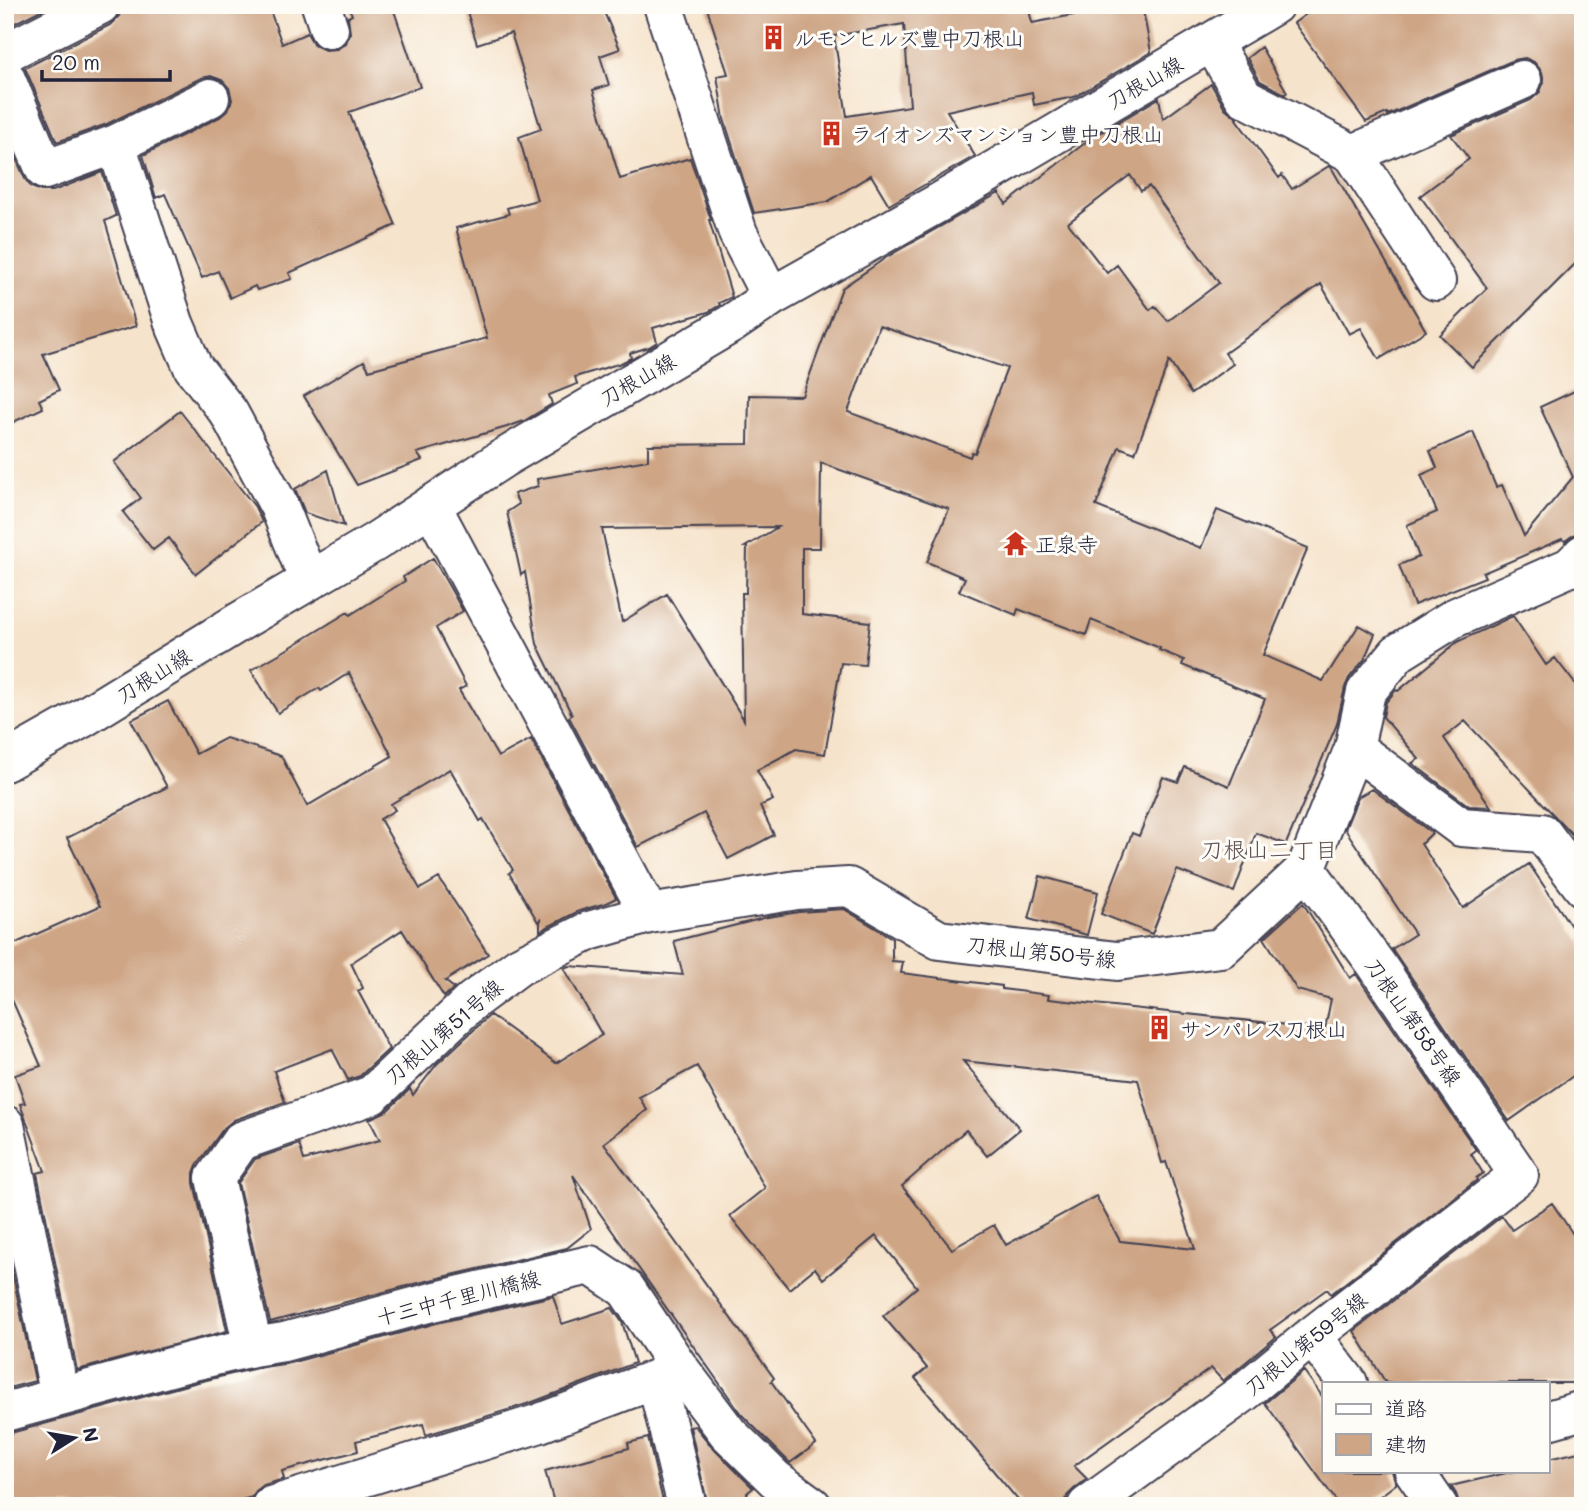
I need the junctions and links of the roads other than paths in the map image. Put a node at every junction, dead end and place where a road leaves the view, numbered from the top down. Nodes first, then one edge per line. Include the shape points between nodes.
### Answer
1 (100, 5) edge
2 (663, 5) edge
3 (1267, 7) edge
4 (1212, 42) junction
5 (5, 53) edge
6 (5, 77) edge
7 (1522, 80) dead end
8 (211, 98) dead end
9 (117, 144) junction
10 (1353, 154) junction
11 (1436, 281) dead end
12 (771, 297) junction
13 (431, 505) junction
14 (1583, 554) edge
15 (309, 581) junction
16 (1354, 748) junction
17 (5, 762) edge
18 (1306, 869) junction
19 (1583, 887) edge
20 (649, 914) junction
21 (5, 1125) edge
22 (1519, 1175) joint
23 (1312, 1336) junction
24 (253, 1347) junction
25 (668, 1373) junction
26 (1347, 1382) edge
27 (60, 1397) junction
28 (1583, 1409) edge
29 (5, 1412) edge
30 (1550, 1419) edge
31 (1415, 1472) edge
32 (271, 1506) edge
33 (687, 1506) edge
34 (812, 1506) edge
35 (1087, 1506) edge
36 (1438, 1506) edge

1 - 5 street
2 - 12 street via 738,233
3 - 4 street, 刀根山線
4 - 10 street via 1244,97
4 - 12 street, 刀根山線
6 - 9 street via 45,170
7 - 10 street
8 - 9 street
9 - 15 street via 188,356 229,413 279,506
10 - 11 street
12 - 13 street, 刀根山線
13 - 15 street, 刀根山線
13 - 20 street
14 - 16 street, 刀根山第50号線 via 1570,568 1454,618 1398,653 1366,692
15 - 17 street, 刀根山線
16 - 18 street, 刀根山第50号線
16 - 19 street via 1461,827 1542,833
18 - 20 street, 刀根山第50号線 via 1221,948 1117,961 939,940 849,887 797,890
18 - 22 street, 刀根山第58号線
20 - 24 street, 刀根山第51号線 via 589,931 519,966 472,1001 372,1095 241,1142 215,1178
21 - 27 street
22 - 23 street, 刀根山第59号線
23 - 26 street
23 - 35 street, 刀根山第59号線 via 1243,1393
24 - 25 street, 十三中千里川橋線 via 590,1265 626,1289
24 - 27 street, 十三中千里川橋線
25 - 32 street via 537,1424
25 - 33 street
25 - 34 street, 十三中千里川橋線 via 775,1479
27 - 29 street, 十三中千里川橋線
28 - 30 street
31 - 36 street

